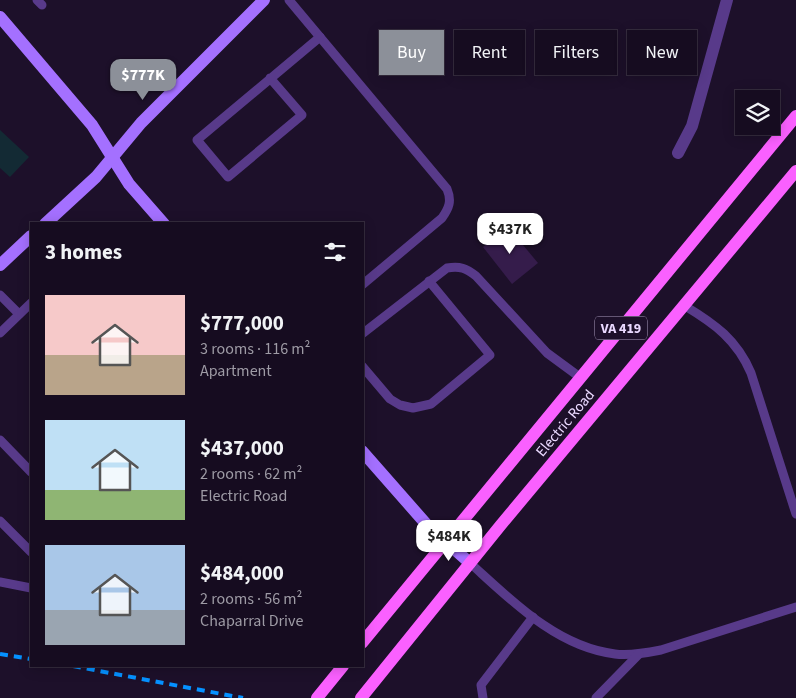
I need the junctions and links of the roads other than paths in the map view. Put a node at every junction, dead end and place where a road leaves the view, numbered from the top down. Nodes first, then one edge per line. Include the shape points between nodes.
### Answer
1 (264, 0) edge
2 (289, 0) edge
3 (727, 0) edge
4 (0, 18) edge
5 (320, 37) junction
6 (270, 78) junction
7 (796, 116) edge
8 (678, 153) dead end
9 (112, 157) junction
10 (796, 171) edge
11 (47, 222) edge
12 (162, 222) edge
13 (30, 237) edge
14 (0, 265) edge
15 (429, 282) junction
16 (364, 283) edge
17 (0, 295) edge
18 (30, 304) edge
19 (685, 306) junction
20 (19, 314) junction
21 (364, 332) edge
22 (0, 333) edge
23 (364, 368) edge
24 (581, 378) junction
25 (0, 440) edge
26 (364, 453) edge
27 (30, 471) edge
28 (796, 514) edge
29 (0, 521) edge
30 (446, 541) junction
31 (30, 551) edge
32 (470, 564) junction
33 (0, 582) edge
34 (30, 588) edge
35 (796, 608) edge
36 (534, 618) junction
37 (364, 641) edge
38 (639, 654) junction
39 (342, 667) edge
40 (317, 698) edge
41 (361, 698) edge
42 (483, 698) edge
43 (596, 698) edge

1 - 9 street via 141,123
2 - 5 lane
3 - 8 street via 692,126
4 - 9 street via 92,125
5 - 6 lane
5 - 16 lane via 447,189 451,199 442,218
6 - 6 lane via 197,140 228,177 302,115
7 - 24 main road, Electric Road / VA 419
9 - 11 street via 96,177
9 - 12 street via 129,184
10 - 19 main road, Electric Road / VA 419
13 - 14 street
15 - 21 lane
15 - 23 lane via 490,355 432,404 413,408 390,399
15 - 24 lane via 447,268 458,266 468,269 547,353
17 - 20 lane
18 - 20 lane
19 - 28 lane via 726,335 745,359
19 - 32 main road, Electric Road / VA 419
20 - 22 lane
24 - 30 main road, Electric Road / VA 419
25 - 27 lane
26 - 30 street
29 - 31 lane
30 - 32 street
30 - 37 main road, Electric Road / VA 419
32 - 36 lane
32 - 41 main road, Electric Road / VA 419
33 - 34 lane
35 - 38 lane
36 - 38 lane via 569,641 590,649
36 - 42 lane via 481,685
38 - 43 lane
39 - 40 main road

